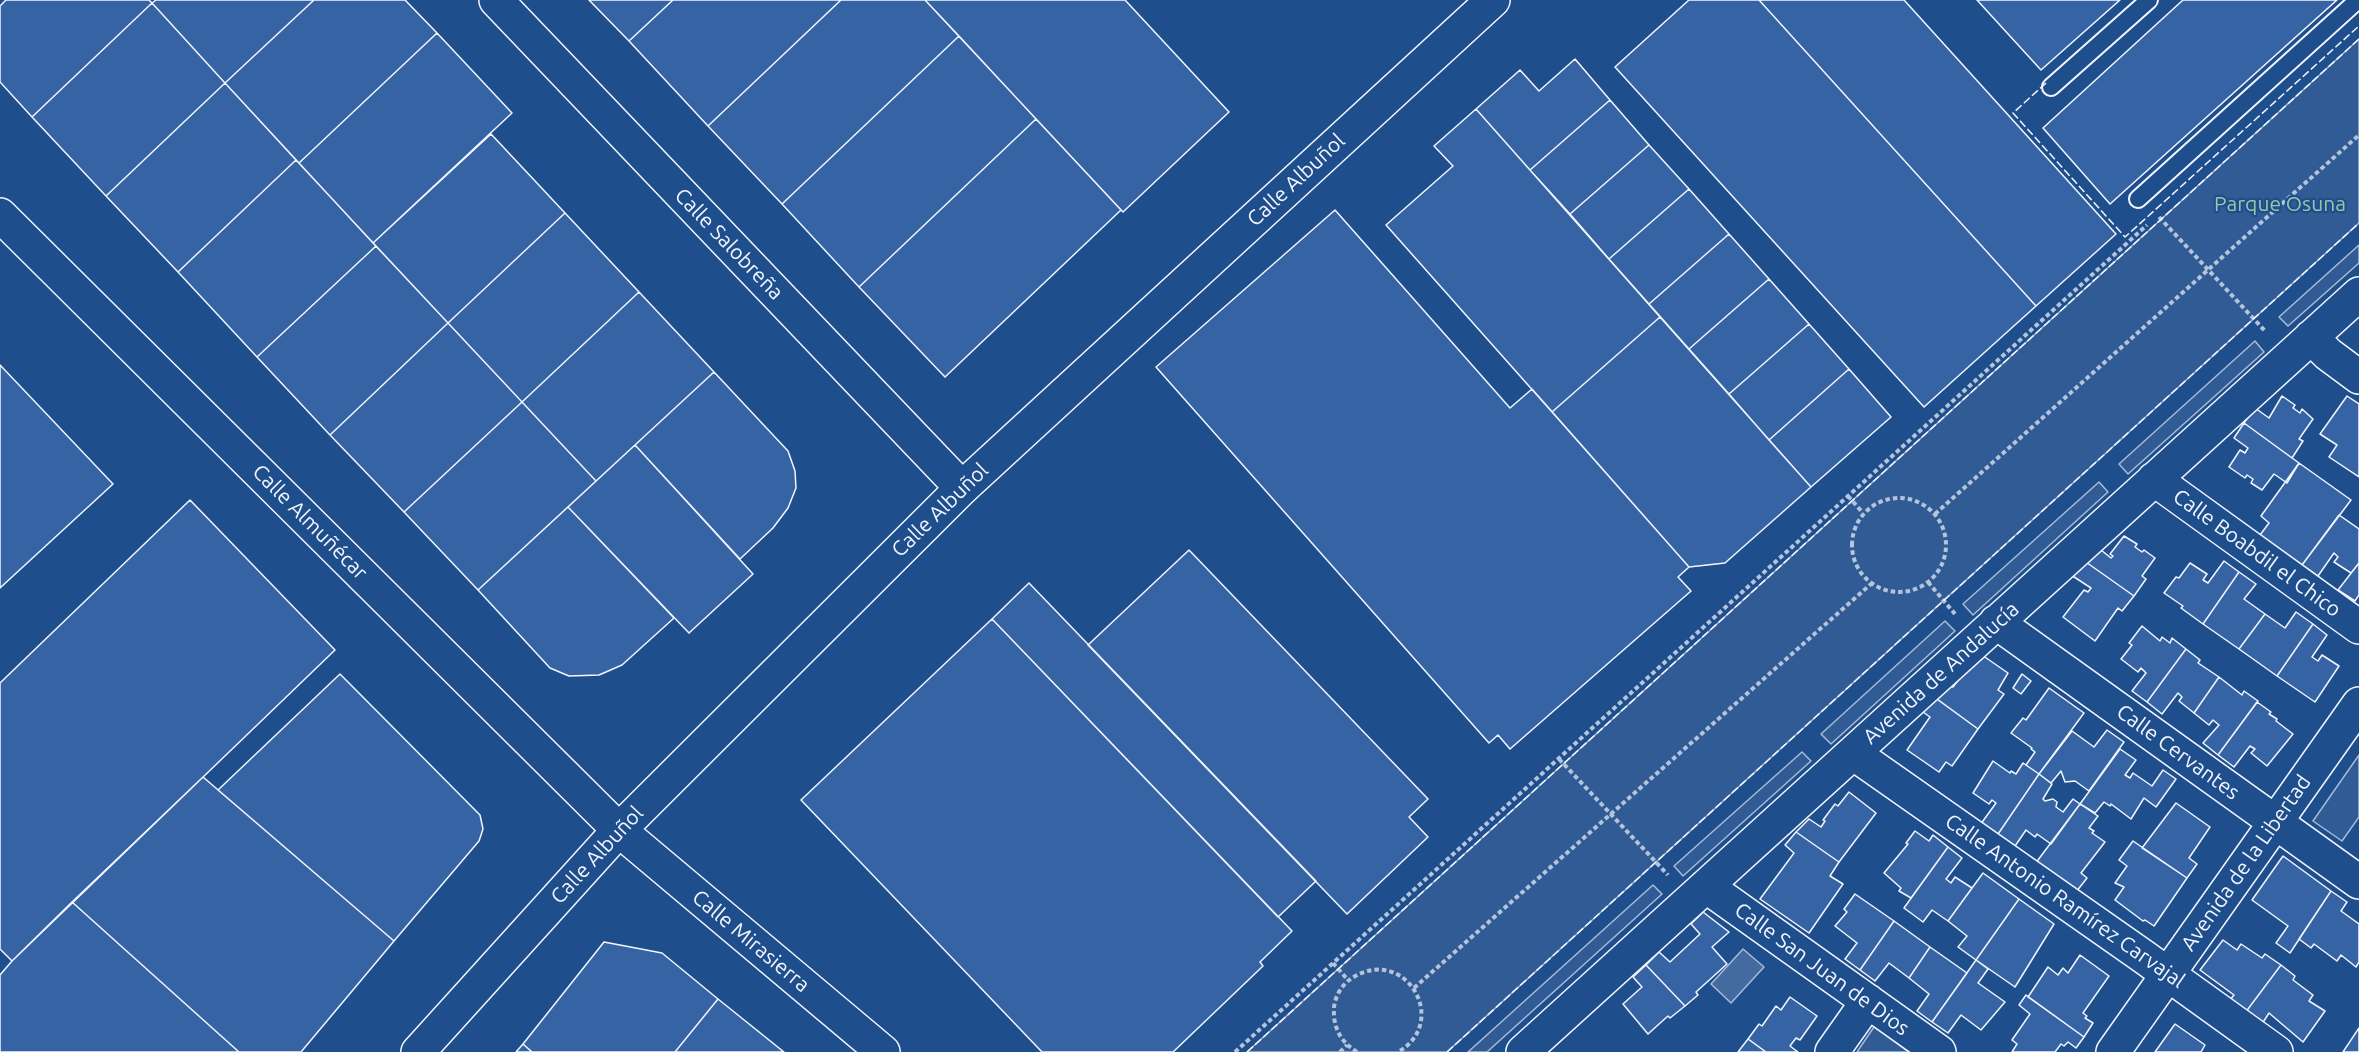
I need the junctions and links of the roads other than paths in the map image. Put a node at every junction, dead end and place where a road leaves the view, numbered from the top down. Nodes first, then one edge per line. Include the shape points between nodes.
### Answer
1 (496, 0) edge
2 (1493, 0) edge
3 (2149, 0) edge
4 (2358, 0) edge
5 (2051, 87) dead end
6 (2138, 199) dead end
7 (0, 215) edge
8 (2359, 294) edge
9 (2299, 347) junction
10 (2359, 377) edge
11 (2154, 479) junction
12 (962, 488) junction
13 (2359, 627) edge
14 (1987, 631) junction
15 (2359, 704) edge
16 (1852, 753) junction
17 (2275, 823) junction
18 (619, 830) junction
19 (2359, 882) edge
20 (1698, 893) junction
21 (2168, 974) junction
22 (1868, 1001) junction
23 (418, 1052) edge
24 (883, 1052) edge
25 (1523, 1052) edge
26 (1832, 1052) edge
27 (1939, 1052) edge
28 (2112, 1052) edge
29 (2276, 1052) edge

1 - 12 street, Calle Salobreña
2 - 12 street, Calle Albuñol
3 - 5 lane
4 - 6 lane
7 - 18 street, Calle Almuñécar
8 - 9 street, Avenida de Andalucía
9 - 10 street via 2328,354
9 - 11 street, Avenida de Andalucía
11 - 13 street, Calle Boabdil el Chico
11 - 14 street, Avenida de Andalucía
12 - 18 street, Calle Albuñol
14 - 16 street, Avenida de Andalucía
14 - 17 street, Calle Cervantes
15 - 17 street, Avenida de la Libertad
16 - 20 street, Avenida de Andalucía
16 - 21 street, Calle Antonio Ramírez Carvajal
17 - 19 street, Calle Cervantes
17 - 21 street, Avenida de la Libertad
18 - 23 street, Calle Albuñol
18 - 24 street, Calle Mirasierra
20 - 22 street, Calle San Juan de Dios
20 - 25 street, Avenida de Andalucía
21 - 28 street, Avenida de la Libertad
21 - 29 street, Calle Antonio Ramírez Carvajal
22 - 26 street
22 - 27 street, Calle San Juan de Dios

